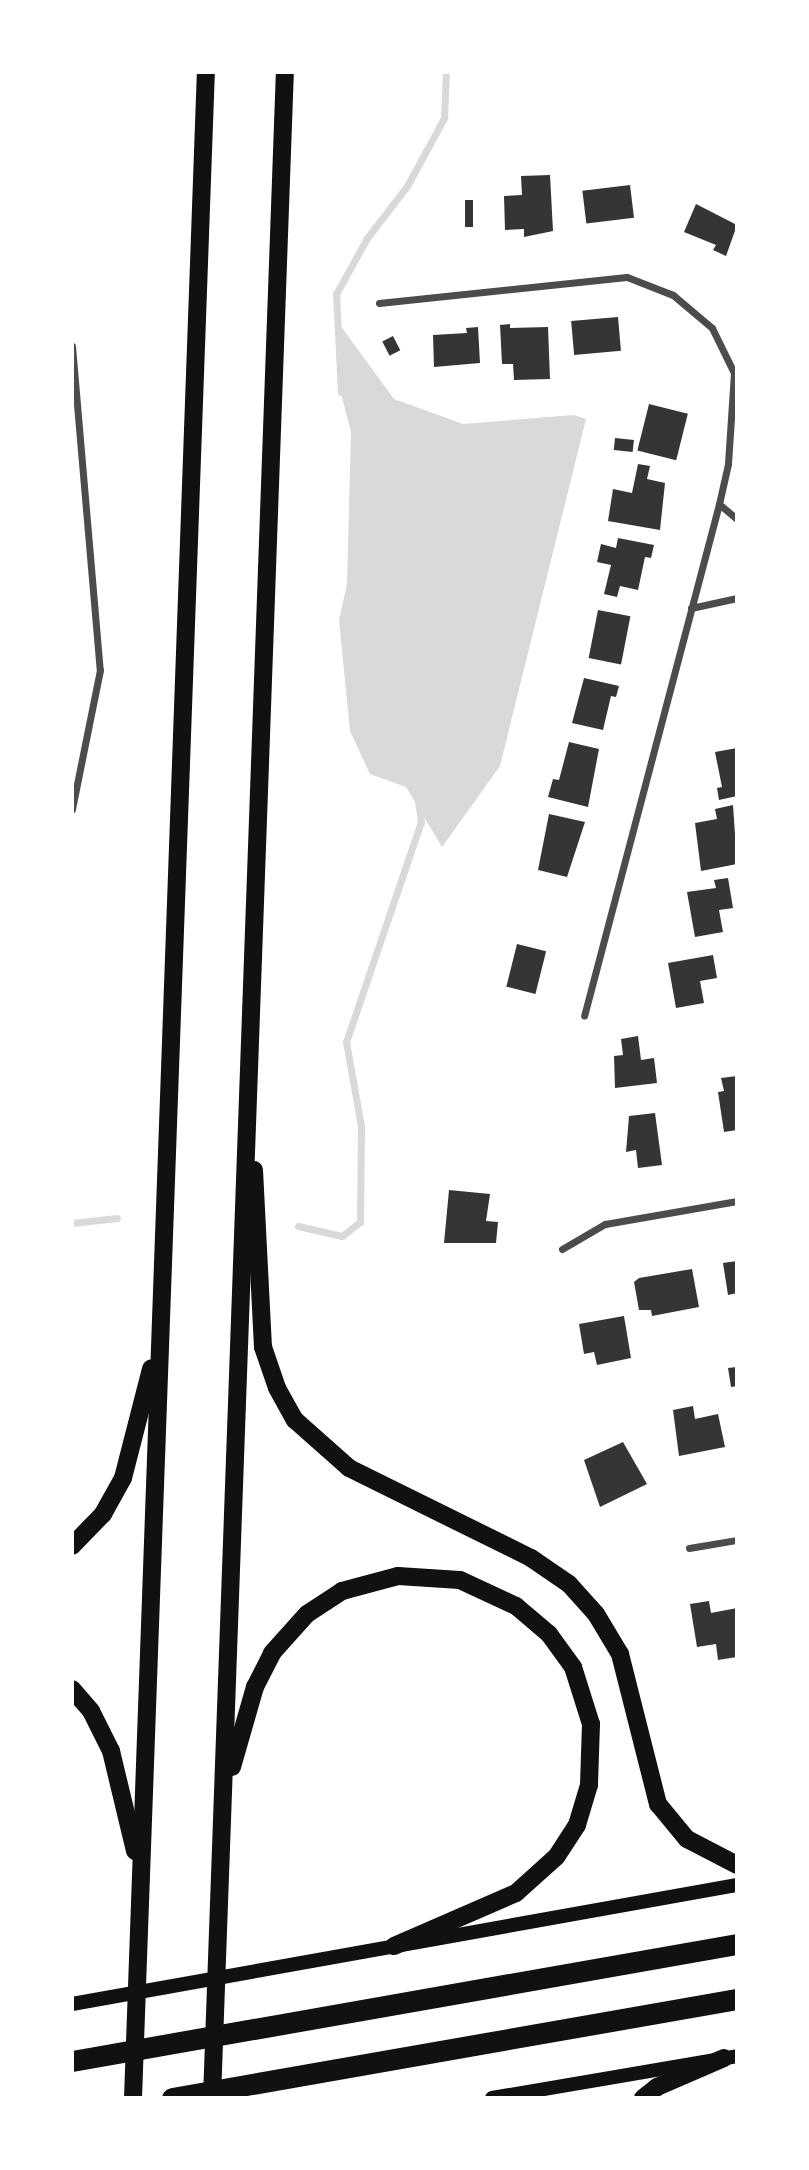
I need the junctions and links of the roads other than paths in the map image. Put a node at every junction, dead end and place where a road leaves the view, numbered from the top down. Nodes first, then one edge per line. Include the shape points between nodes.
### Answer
1 (206, 72) edge
2 (285, 72) edge
3 (379, 303) dead end
4 (72, 346) edge
5 (719, 505) junction
6 (737, 519) edge
7 (737, 598) edge
8 (691, 608) junction
9 (72, 809) edge
10 (583, 1016) dead end
11 (247, 1100) junction
12 (737, 1201) edge
13 (562, 1249) dead end
14 (160, 1332) junction
15 (737, 1540) edge
16 (72, 1546) edge
17 (689, 1548) dead end
18 (72, 1689) edge
19 (224, 1794) junction
20 (737, 1866) edge
21 (141, 1879) junction
22 (737, 1885) edge
23 (737, 1944) edge
24 (394, 1946) junction
25 (737, 1999) edge
26 (72, 2004) edge
27 (731, 2057) edge
28 (72, 2061) edge
29 (133, 2098) edge
30 (172, 2098) edge
31 (212, 2098) edge
32 (492, 2098) edge
33 (643, 2098) edge

1 - 14 main road
2 - 11 main road
3 - 5 street via 627,277 673,295 712,328 734,373 728,464
4 - 9 street via 100,670
5 - 6 street
5 - 8 street
7 - 8 street
8 - 10 street
11 - 19 main road
11 - 20 main road via 261,1243 263,1347 284,1403 306,1433 340,1462 531,1558 569,1584 596,1614 620,1654 659,1804 687,1839
12 - 13 street via 605,1224
14 - 16 main road via 122,1478 103,1514
14 - 21 main road
15 - 17 street
18 - 21 main road via 91,1711 111,1751
19 - 24 main road via 255,1687 272,1653 307,1614 341,1591 379,1579 438,1576 479,1586 533,1618 573,1667 591,1724 589,1785 577,1825 556,1857 516,1893
19 - 31 main road
21 - 29 main road
22 - 24 main road
23 - 28 highway
24 - 26 main road
25 - 30 highway
27 - 32 main road
27 - 33 main road via 657,2087

